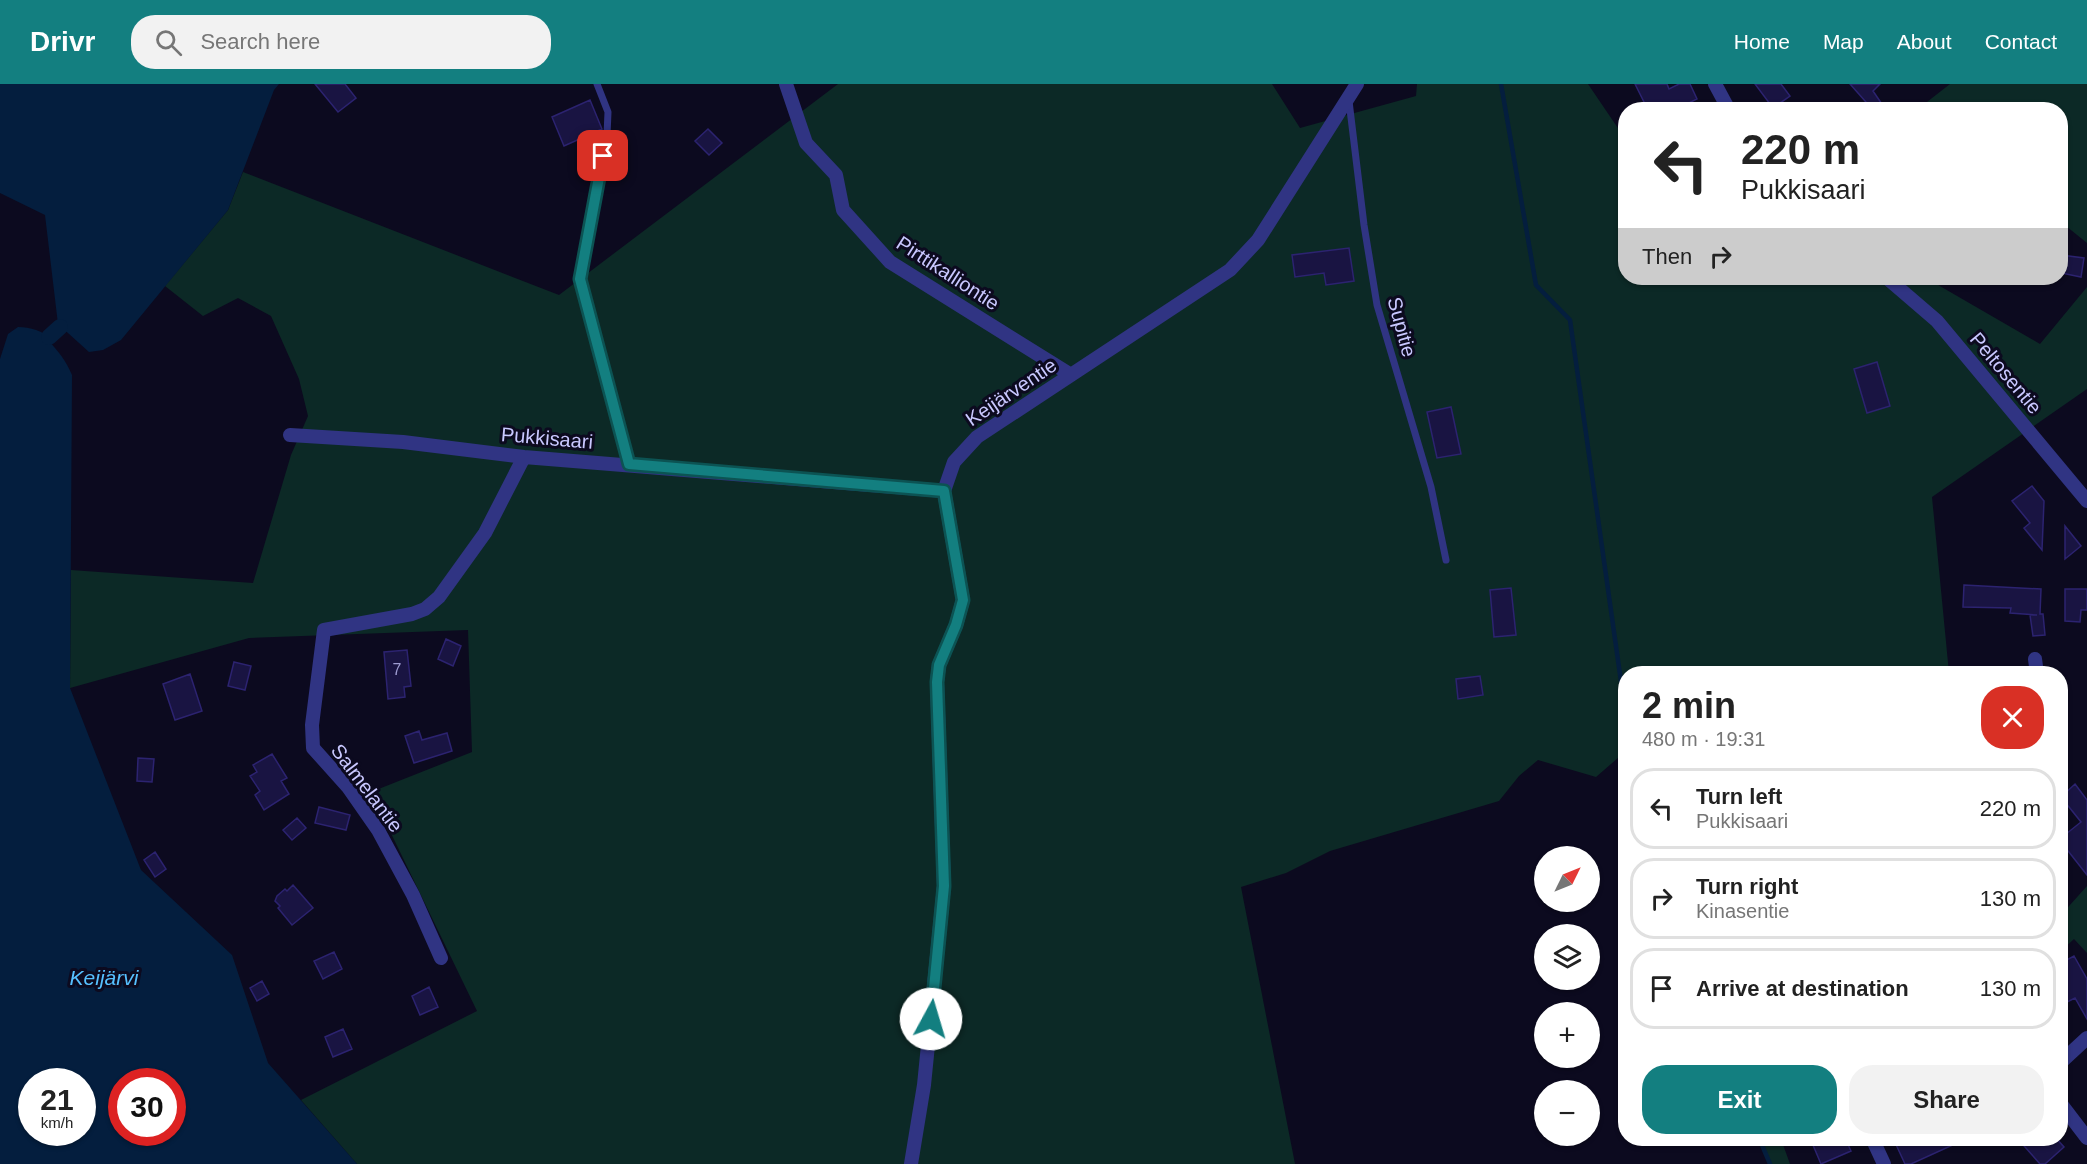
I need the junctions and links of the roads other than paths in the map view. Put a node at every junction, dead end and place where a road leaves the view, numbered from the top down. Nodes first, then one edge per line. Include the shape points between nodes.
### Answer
1 (597, 84) edge
2 (786, 84) edge
3 (1357, 84) edge
4 (1714, 84) edge
5 (1348, 98) junction
6 (1724, 102) edge
7 (1895, 285) edge
8 (1071, 375) junction
9 (290, 435) dead end
10 (524, 457) junction
11 (629, 464) junction
12 (944, 491) junction
13 (2087, 501) edge
14 (1446, 560) dead end
15 (2035, 659) dead end
16 (2036, 666) edge
17 (441, 958) dead end
18 (2087, 1038) edge
19 (2068, 1056) edge
20 (2068, 1113) edge
21 (2087, 1138) edge
22 (1876, 1146) edge
23 (911, 1164) edge
24 (1884, 1164) edge

1 - 11 lane via 608,112 607,135 580,279
2 - 8 street, Pirttikalliontie via 806,143 836,175 843,210 890,262
3 - 5 street, Keijärventie
4 - 6 street
5 - 8 street, Keijärventie via 1258,240 1230,270
5 - 14 lane, Supitie via 1377,305 1431,487
7 - 13 street, Peltosentie via 1937,321
8 - 12 street, Keijärventie via 977,436 954,462
9 - 10 street, Pukkisaari via 403,442
10 - 11 street, Pukkisaari
10 - 17 street, Salmelantie via 484,533 439,597 412,614 324,630 312,748 348,787 378,830
11 - 12 street, Pukkisaari
12 - 23 street, Keijärventie via 963,600 939,665 937,682 944,886 924,1085
15 - 16 street
18 - 19 street
20 - 21 street
22 - 24 street

